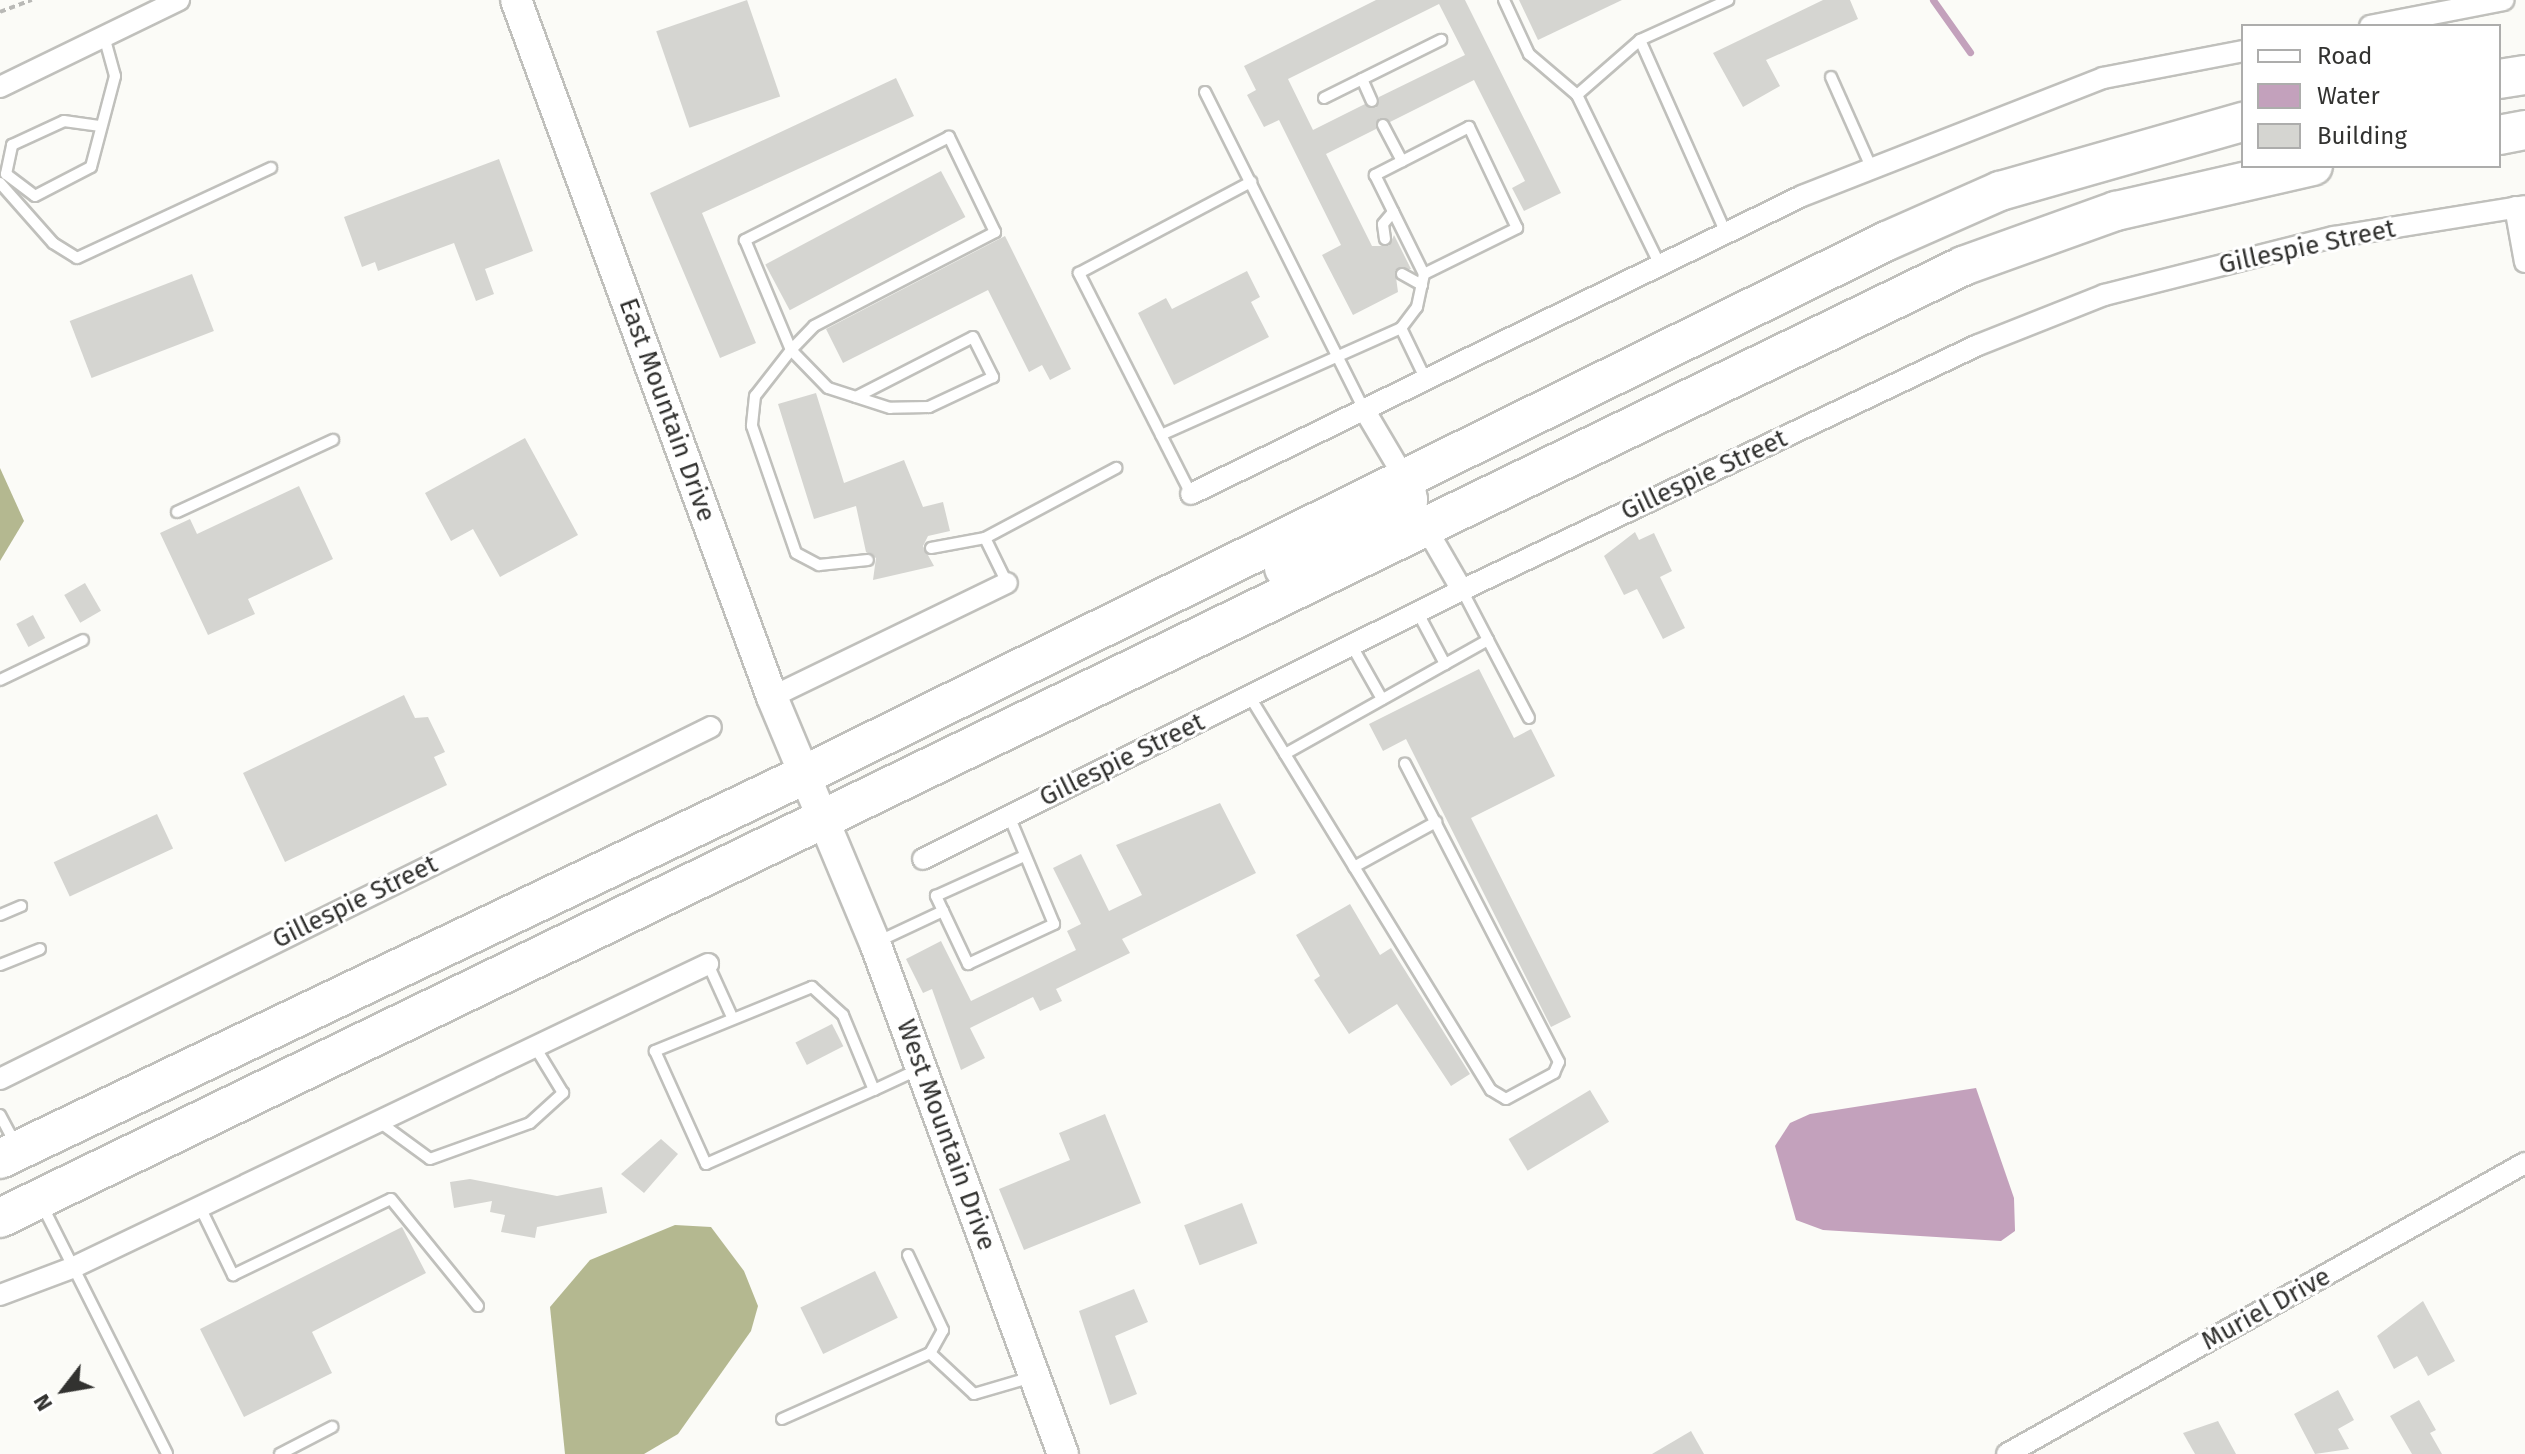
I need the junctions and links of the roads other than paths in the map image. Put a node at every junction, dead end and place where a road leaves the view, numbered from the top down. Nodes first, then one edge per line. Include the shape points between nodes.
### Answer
1 (179, 0) edge
2 (516, 0) edge
3 (1504, 0) edge
4 (1728, 0) edge
5 (2504, 0) edge
6 (2380, 24) edge
7 (104, 36) junction
8 (1441, 40) dead end
9 (1640, 40) junction
10 (2241, 51) edge
11 (2525, 75) edge
12 (1831, 77) dead end
13 (1362, 79) junction
14 (2501, 79) edge
15 (0, 87) edge
16 (1205, 92) dead end
17 (1577, 95) junction
18 (1324, 98) dead end
19 (1372, 101) dead end
20 (2241, 123) edge
21 (1383, 125) dead end
22 (101, 126) junction
23 (2525, 130) edge
24 (2501, 135) edge
25 (1402, 161) junction
26 (1871, 167) junction
27 (271, 168) dead end
28 (2304, 168) edge
29 (2, 178) edge
30 (1251, 182) junction
31 (2520, 207) edge
32 (1393, 212) junction
33 (1726, 233) junction
34 (1385, 239) dead end
35 (2525, 262) edge
36 (1660, 265) junction
37 (1402, 274) dead end
38 (1423, 279) junction
39 (1401, 328) junction
40 (791, 350) junction
41 (1336, 353) junction
42 (1426, 381) junction
43 (856, 397) junction
44 (1365, 411) junction
45 (1161, 435) junction
46 (333, 440) dead end
47 (1116, 468) dead end
48 (1404, 477) junction
49 (1191, 494) joint
50 (177, 512) dead end
51 (1426, 528) junction
52 (985, 538) junction
53 (931, 548) dead end
54 (868, 560) dead end
55 (1007, 583) joint
56 (1462, 590) junction
57 (1418, 613) junction
58 (83, 640) dead end
59 (1488, 640) junction
60 (1352, 646) junction
61 (1445, 664) junction
62 (0, 680) edge
63 (772, 697) junction
64 (1250, 697) junction
65 (1382, 699) junction
66 (1057, 704) junction
67 (1529, 718) dead end
68 (711, 727) dead end
69 (1285, 754) junction
70 (1405, 763) dead end
71 (806, 774) junction
72 (1009, 816) junction
73 (825, 817) junction
74 (1436, 822) junction
75 (1024, 856) junction
76 (923, 859) dead end
77 (1354, 867) junction
78 (21, 906) dead end
79 (943, 911) junction
80 (0, 915) edge
81 (875, 943) junction
82 (40, 949) dead end
83 (708, 964) joint
84 (0, 965) edge
85 (732, 1017) junction
86 (535, 1046) junction
87 (220, 1056) junction
88 (921, 1068) junction
89 (0, 1079) edge
90 (874, 1090) junction
91 (0, 1115) edge
92 (378, 1121) junction
93 (9, 1155) edge
94 (2525, 1163) edge
95 (0, 1188) edge
96 (40, 1202) junction
97 (200, 1207) junction
98 (0, 1218) edge
99 (908, 1255) dead end
100 (72, 1268) junction
101 (0, 1295) edge
102 (478, 1306) dead end
103 (930, 1353) junction
104 (1034, 1376) junction
105 (782, 1419) dead end
106 (332, 1427) dead end
107 (167, 1454) edge
108 (280, 1454) edge
109 (1063, 1454) edge
110 (2007, 1454) edge

1 - 7 street
2 - 63 street, East Mountain Drive
3 - 17 lane via 1529,54
4 - 9 lane
5 - 6 street
7 - 15 street
7 - 22 lane via 115,76
8 - 13 lane
9 - 17 lane
9 - 33 lane
10 - 26 street via 2103,78
11 - 14 highway
12 - 26 lane
13 - 18 lane
13 - 19 lane
16 - 30 lane
17 - 36 lane
20 - 48 highway via 2000,191
21 - 25 lane
22 - 29 lane via 64,121 12,145
22 - 29 lane via 91,167 35,196
23 - 24 highway
25 - 32 lane via 1375,175
25 - 38 lane via 1469,127 1517,228
26 - 33 street
27 - 29 lane via 77,258 53,243
28 - 51 highway via 2116,211 1963,266
30 - 41 lane
30 - 45 lane via 1079,273
31 - 35 street
31 - 56 street, Gillespie Street via 2334,237 2104,295 1978,345
32 - 34 lane via 1383,224
32 - 38 lane
33 - 36 street
36 - 42 street
37 - 38 lane
38 - 39 lane
39 - 41 lane
39 - 42 lane
40 - 40 lane via 745,240 949,137 995,232 814,326
40 - 43 lane via 828,388
40 - 54 lane via 755,396 752,426 796,553 819,565
41 - 44 lane
41 - 45 lane
42 - 44 street
43 - 43 lane via 890,408 929,407 993,377 973,337
44 - 48 street
44 - 49 street
45 - 49 lane
46 - 50 lane
47 - 52 lane
48 - 66 highway via 1408,500 1400,509 1179,625
48 - 71 highway
51 - 56 street
51 - 66 highway
52 - 53 lane
52 - 55 lane
55 - 63 street
56 - 57 street, Gillespie Street
56 - 59 lane
57 - 60 street, Gillespie Street
57 - 61 lane
58 - 62 lane
59 - 61 lane
59 - 67 lane
60 - 64 street, Gillespie Street
60 - 65 lane
61 - 65 lane
63 - 71 street, East Mountain Drive
64 - 69 lane
64 - 72 street, Gillespie Street
65 - 69 lane
66 - 73 highway
68 - 89 street, Gillespie Street
69 - 77 lane
70 - 74 lane
71 - 73 street, East Mountain Drive
71 - 87 highway
72 - 75 lane
72 - 76 street, Gillespie Street
73 - 81 street, West Mountain Drive
73 - 96 highway
74 - 77 lane
74 - 77 lane via 1559,1062 1554,1073 1506,1099 1491,1090
75 - 79 lane via 936,896
75 - 79 lane via 1054,924 968,964
78 - 80 lane
79 - 81 lane
81 - 88 street, West Mountain Drive
82 - 84 lane
83 - 85 lane
83 - 86 street
85 - 90 lane via 812,987 843,1015
85 - 90 lane via 655,1051 706,1164
86 - 92 street
86 - 92 lane via 563,1093 530,1123 430,1159
87 - 93 highway
87 - 96 highway via 186,1101 55,1166 42,1180
88 - 90 lane
88 - 104 street, West Mountain Drive
91 - 93 lane
92 - 97 street
93 - 95 highway via 13,1176
94 - 110 street, Muriel Drive
96 - 98 highway
96 - 100 lane
97 - 100 street
97 - 102 lane via 233,1275 391,1199
99 - 103 lane via 943,1330
100 - 101 street
100 - 107 lane
103 - 104 lane via 974,1394
103 - 105 lane
104 - 109 street, West Mountain Drive
106 - 108 lane

